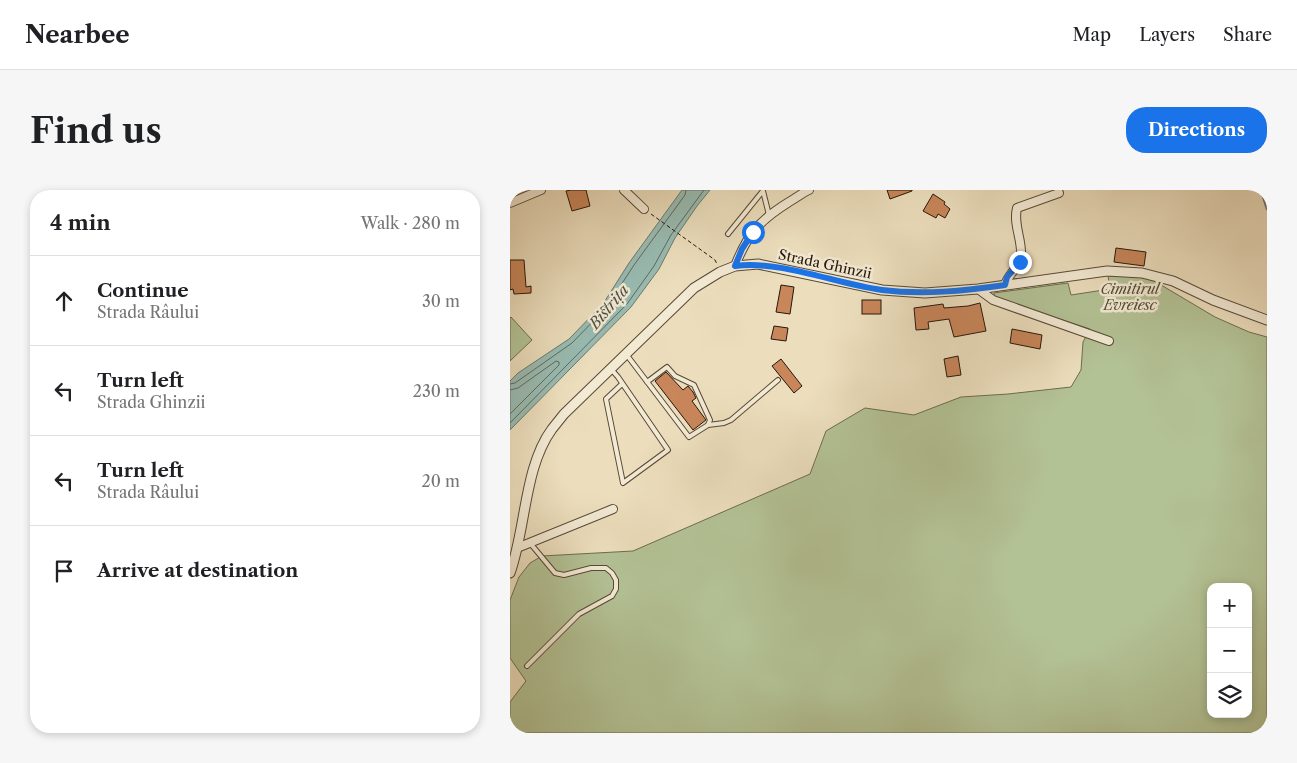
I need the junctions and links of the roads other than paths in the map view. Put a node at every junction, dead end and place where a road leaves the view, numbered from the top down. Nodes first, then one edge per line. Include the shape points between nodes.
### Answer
1 (541, 190) edge
2 (624, 190) edge
3 (809, 190) edge
4 (763, 191) edge
5 (1059, 193) dead end
6 (510, 203) edge
7 (644, 209) road end
8 (769, 215) junction
9 (728, 234) dead end
10 (735, 266) junction
11 (1005, 285) junction
12 (978, 289) junction
13 (1267, 320) edge
14 (1109, 340) dead end
15 (626, 354) junction
16 (611, 369) junction
17 (778, 380) dead end
18 (647, 382) junction
19 (622, 384) junction
20 (708, 426) junction
21 (613, 509) dead end
22 (530, 543) junction
23 (517, 548) junction
24 (510, 573) edge
25 (527, 666) dead end

1 - 6 street
2 - 7 street
3 - 8 street
4 - 8 lane
4 - 9 lane
5 - 11 street via 1017,208 1021,257
8 - 10 street via 753,232
10 - 12 street, Strada Ghinzii via 758,264 882,290 925,293
10 - 15 street, Strada Ghinzii via 694,288
11 - 12 street, Strada Ghinzii
11 - 13 street, Strada Ghinzii via 1107,271 1142,273 1173,281
12 - 14 street via 993,300
15 - 16 street, Strada Ghinzii
15 - 18 lane
16 - 19 lane
16 - 23 street, Strada Ghinzii via 564,414 543,445 533,472
17 - 20 lane via 731,420
18 - 20 lane via 689,437
18 - 20 lane via 667,367 675,376 694,385 710,420
19 - 19 lane via 668,450 623,483 606,399
21 - 22 street
22 - 23 street
22 - 25 lane via 555,573 564,575 606,568 616,580 616,589 612,596 578,614
23 - 24 street, Strada Ghinzii

